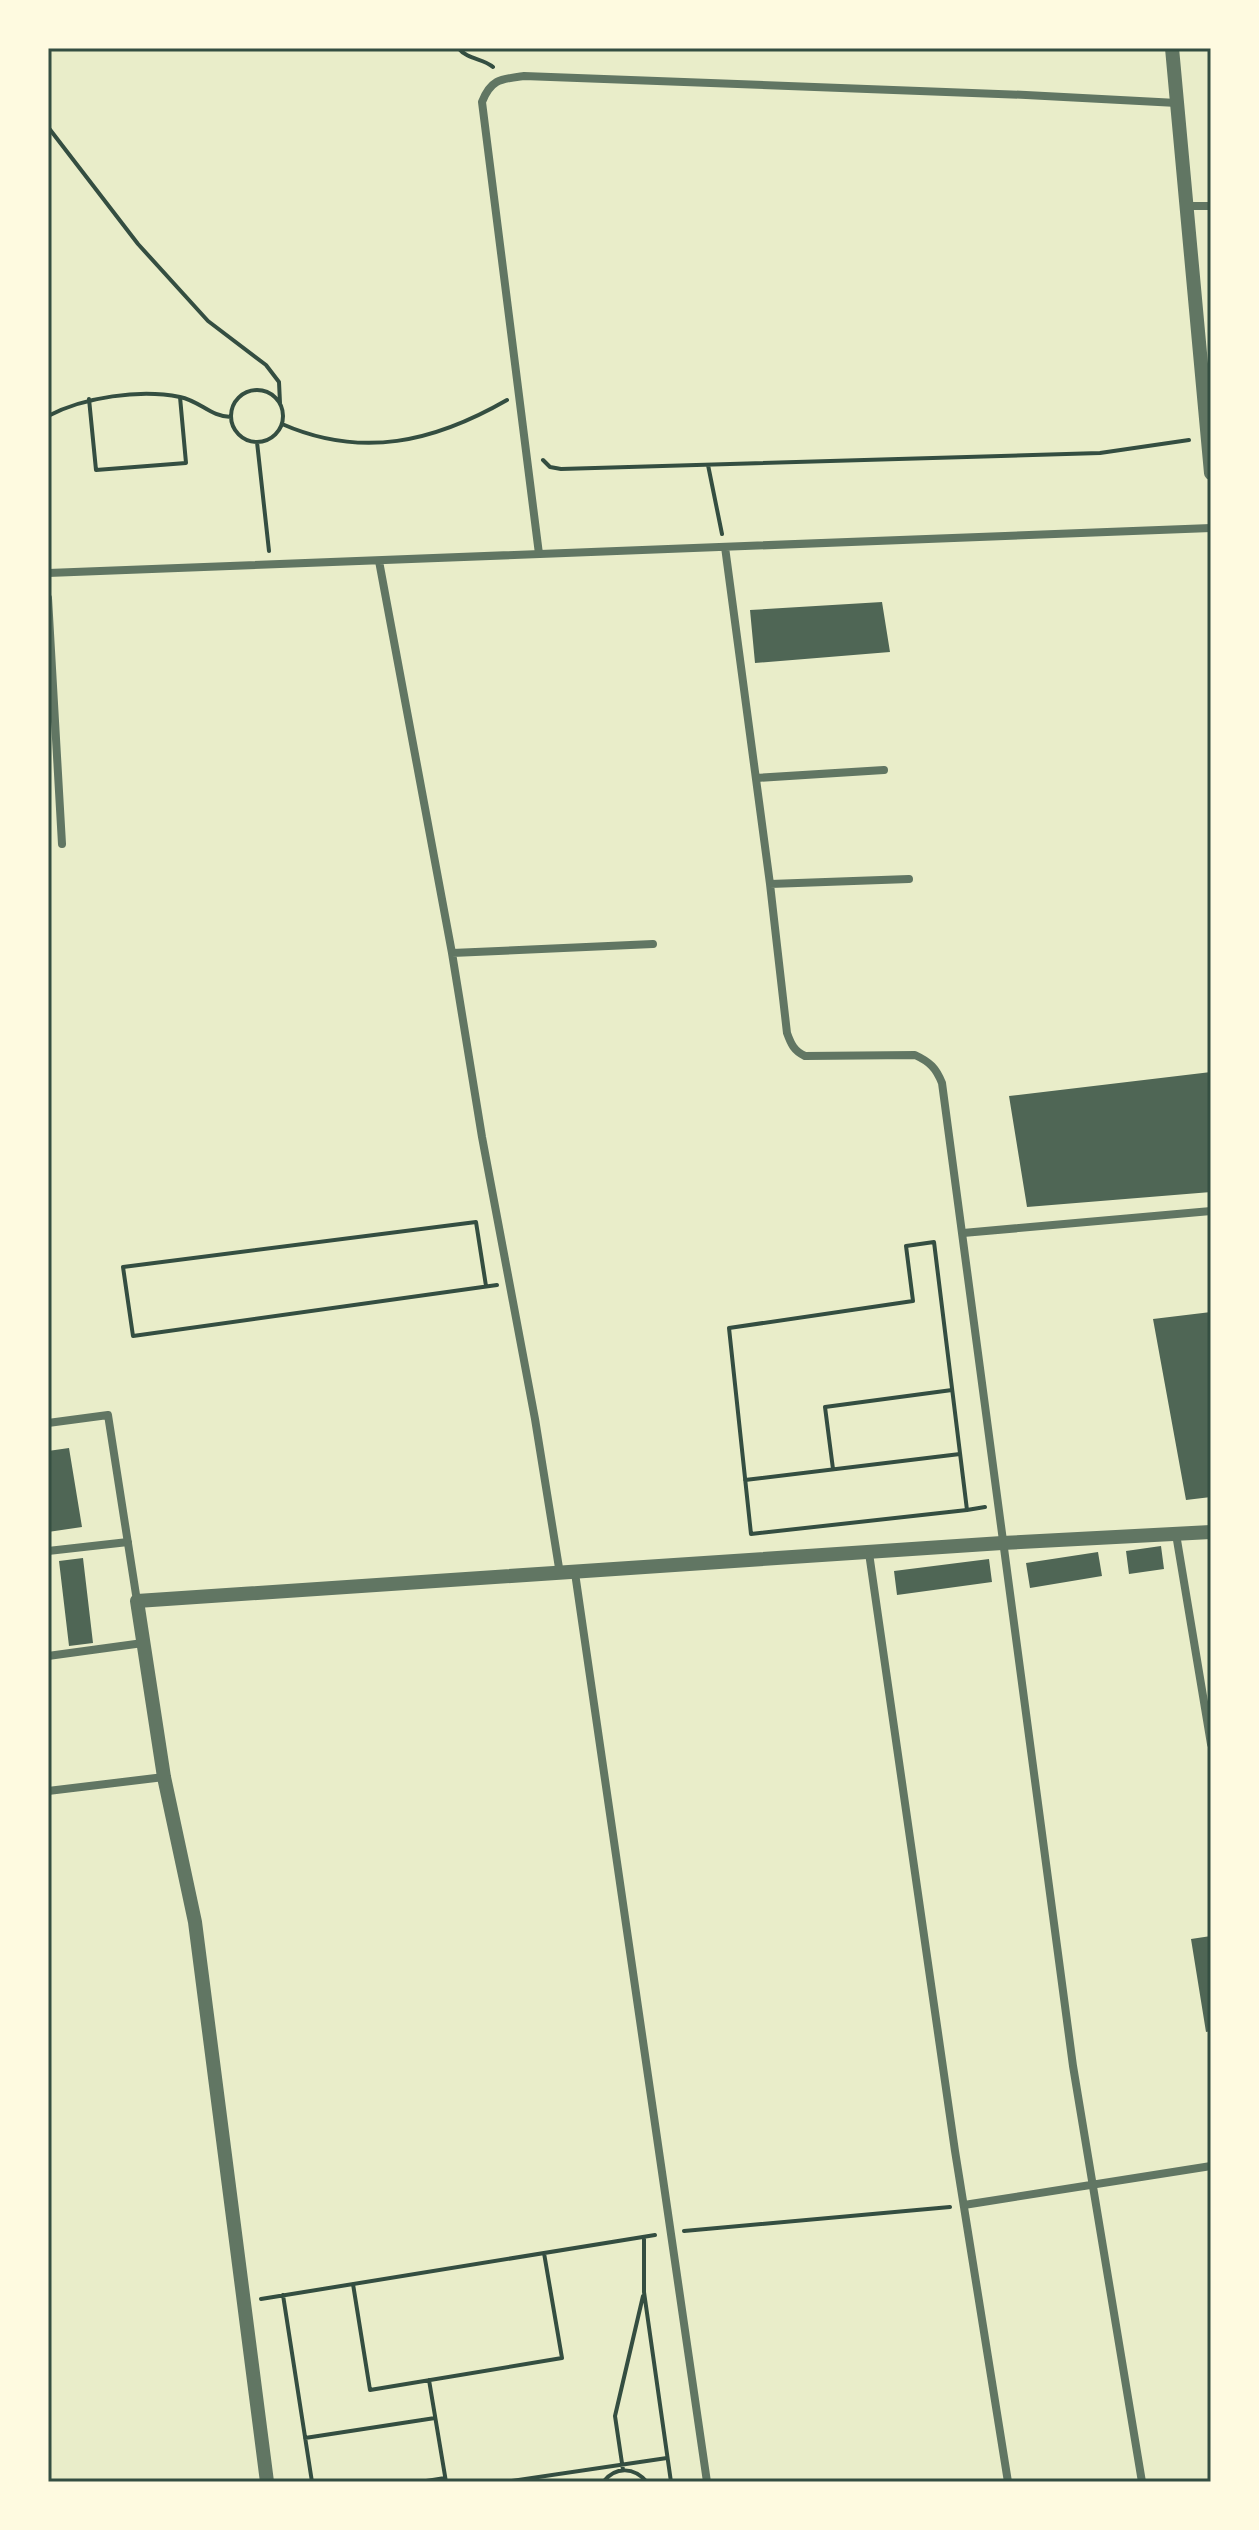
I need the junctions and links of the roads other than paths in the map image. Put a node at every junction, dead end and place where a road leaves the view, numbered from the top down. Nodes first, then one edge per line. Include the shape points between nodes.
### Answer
1 (1172, 48) edge
2 (1177, 103) junction
3 (1186, 206) junction
4 (1211, 206) edge
5 (1211, 473) edge
6 (1211, 528) edge
7 (725, 547) junction
8 (539, 554) junction
9 (379, 561) junction
10 (48, 573) edge
11 (48, 598) edge
12 (52, 721) edge
13 (884, 770) dead end
14 (756, 778) junction
15 (62, 844) dead end
16 (909, 879) dead end
17 (770, 884) junction
18 (653, 944) dead end
19 (452, 953) junction
20 (1211, 1211) edge
21 (963, 1233) junction
22 (48, 1423) edge
23 (1211, 1532) edge
24 (1176, 1534) junction
25 (128, 1542) junction
26 (1002, 1543) junction
27 (48, 1551) edge
28 (869, 1553) junction
29 (567, 1574) junction
30 (137, 1601) junction
31 (143, 1643) junction
32 (48, 1656) edge
33 (1211, 1744) edge
34 (164, 1777) junction
35 (48, 1791) edge
36 (1211, 2166) edge
37 (1092, 2186) junction
38 (964, 2205) junction
39 (267, 2482) edge
40 (707, 2482) edge
41 (1008, 2482) edge
42 (1142, 2482) edge

1 - 2 street
2 - 3 street
2 - 8 street via 524,76 502,79 488,88 482,102
3 - 4 street
3 - 5 street
6 - 7 street
7 - 8 street
7 - 14 street
8 - 9 street
9 - 10 street
9 - 19 street
11 - 12 street
12 - 15 street
13 - 14 street
14 - 17 street
16 - 17 street
17 - 21 street via 792,1045 805,1056 915,1055 937,1069
18 - 19 street
19 - 29 street
20 - 21 street
21 - 26 street
22 - 25 street via 108,1415
23 - 24 street
24 - 26 street
24 - 33 street
25 - 27 street
25 - 30 street
26 - 28 street
26 - 37 street
28 - 29 street
28 - 38 street
29 - 30 street
29 - 40 street
30 - 31 street
31 - 32 street
31 - 34 street
34 - 35 street
34 - 39 street via 195,1922
36 - 37 street
37 - 38 street
37 - 42 street
38 - 41 street

